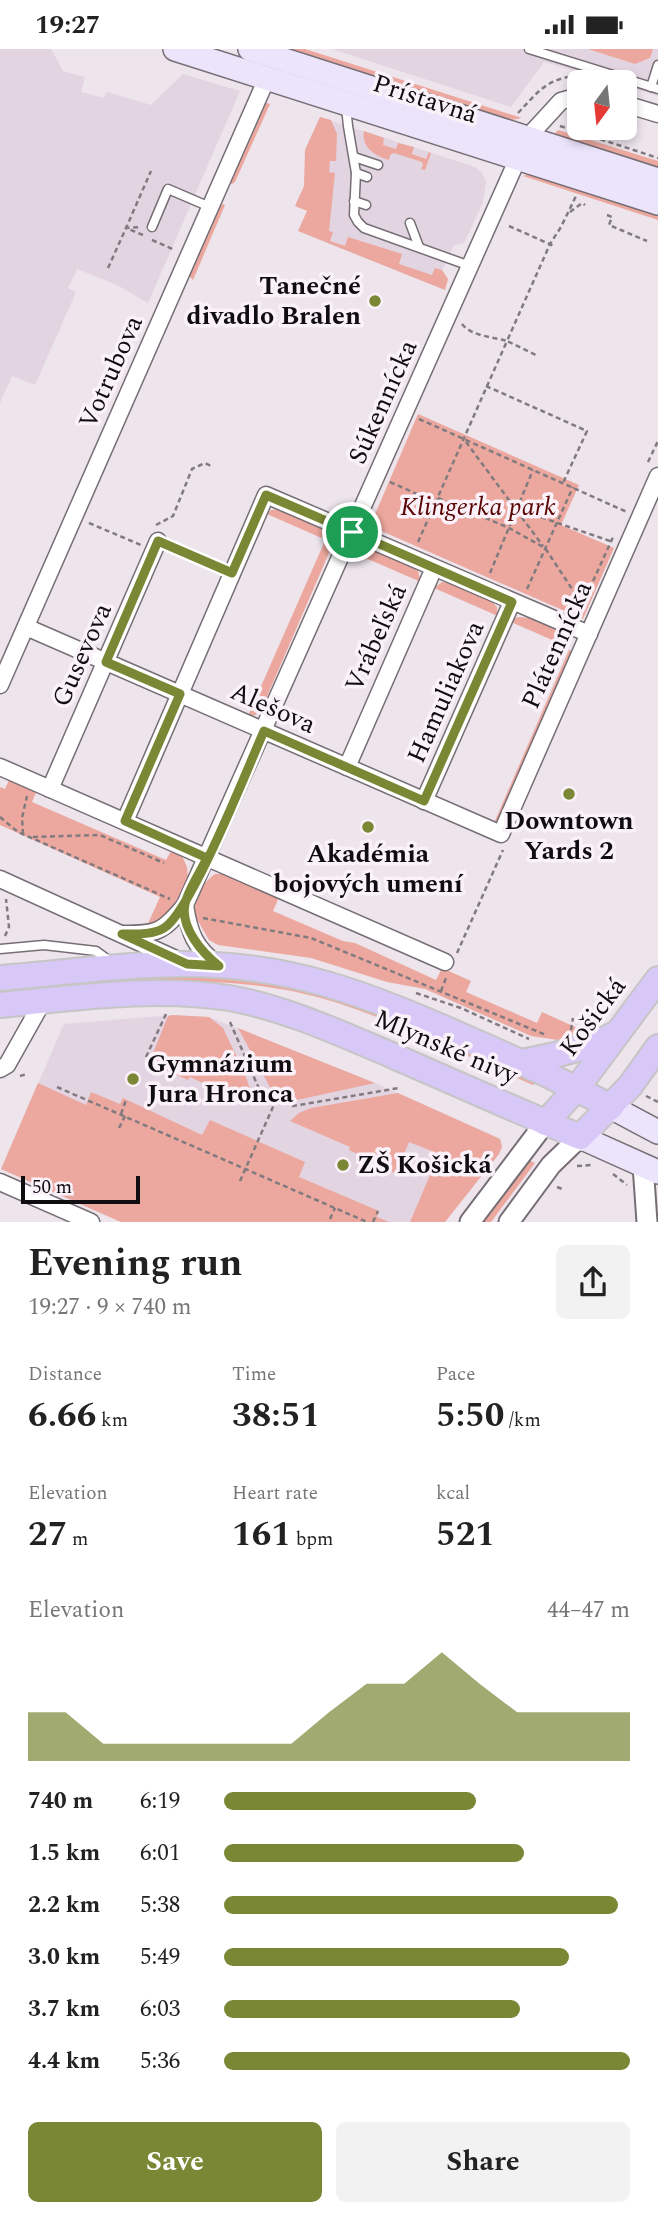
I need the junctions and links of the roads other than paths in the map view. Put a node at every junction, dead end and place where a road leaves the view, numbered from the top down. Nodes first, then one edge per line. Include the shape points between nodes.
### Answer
1 (175, 49) edge
2 (250, 49) edge
3 (529, 49) edge
4 (658, 65) edge
5 (267, 78) junction
6 (655, 88) edge
7 (567, 99) edge
8 (346, 104) junction
9 (637, 108) edge
10 (658, 114) edge
11 (522, 148) junction
12 (354, 157) junction
13 (378, 165) dead end
14 (356, 173) junction
15 (367, 177) dead end
16 (658, 180) edge
17 (355, 201) junction
18 (658, 203) edge
19 (366, 205) dead end
20 (210, 207) junction
21 (410, 223) dead end
22 (152, 227) road end
23 (419, 247) junction
24 (470, 266) junction
25 (658, 476) edge
26 (352, 532) junction
27 (155, 540) joint
28 (434, 568) junction
29 (232, 573) junction
30 (518, 599) junction
31 (26, 627) junction
32 (589, 634) junction
33 (106, 662) junction
34 (0, 685) edge
35 (180, 694) junction
36 (264, 731) junction
37 (0, 767) edge
38 (347, 767) junction
39 (50, 789) junction
40 (424, 801) junction
41 (125, 821) junction
42 (501, 834) joint
43 (207, 858) junction
44 (0, 879) edge
45 (185, 908) junction
46 (122, 934) junction
47 (0, 949) edge
48 (445, 962) dead end
49 (187, 964) junction
50 (219, 966) junction
51 (119, 968) junction
52 (0, 978) edge
53 (658, 979) edge
54 (44, 1001) junction
55 (0, 1005) edge
56 (620, 1031) junction
57 (658, 1047) edge
58 (522, 1062) junction
59 (0, 1069) edge
60 (577, 1088) junction
61 (611, 1107) junction
62 (545, 1123) junction
63 (658, 1132) edge
64 (580, 1137) junction
65 (650, 1169) edge
66 (0, 1182) edge
67 (658, 1188) edge
68 (647, 1220) edge
69 (91, 1222) edge
70 (470, 1222) edge
71 (509, 1222) edge

1 - 5 main road, Prístavná
2 - 11 main road, Prístavná
3 - 6 lane
4 - 6 lane
5 - 8 main road, Prístavná
5 - 20 street, Votrubova
7 - 11 street, Súkennícka
8 - 11 main road, Prístavná
8 - 12 lane
9 - 10 street
11 - 16 main road, Prístavná
11 - 18 main road, Prístavná
11 - 24 street, Súkennícka
12 - 13 lane
12 - 14 lane
14 - 15 lane
14 - 17 lane via 360,189
17 - 19 lane
17 - 23 lane via 354,215 364,228
20 - 22 lane via 167,189
20 - 31 street, Votrubova
21 - 23 lane
23 - 24 lane
24 - 26 street, Súkennícka
25 - 32 street, Plátennícka
26 - 28 street
26 - 29 street via 266,495
26 - 36 street, Súkennícka
27 - 29 lane
27 - 33 street, Gusevova
28 - 30 street
28 - 38 street, Vrábeľská
29 - 35 street
30 - 32 street
30 - 40 street, Hamuliakova
31 - 33 street, Alešova
31 - 34 street, Votrubova
32 - 42 street, Plátennícka
33 - 35 street, Alešova
33 - 39 street, Gusevova
35 - 36 street, Alešova
35 - 41 street
36 - 38 street, Alešova
36 - 43 street, Súkennícka
37 - 39 street
38 - 40 street, Alešova
39 - 41 street
40 - 42 street, Alešova
41 - 43 street
43 - 45 street, Mlynské nivy
43 - 48 street
44 - 46 street, Mlynské nivy
45 - 46 street, Mlynské nivy via 162,930
45 - 50 street via 194,941
46 - 49 street, Mlynské nivy
47 - 51 lane via 44,945 96,951
49 - 50 main road, Mlynské nivy
49 - 51 main road
50 - 58 main road, Mlynské nivy via 334,985
51 - 52 main road
53 - 56 main road, Košická
54 - 55 main road, Mlynské nivy
54 - 59 street via 7,1065
54 - 62 main road, Mlynské nivy via 204,995 258,1004 349,1037
56 - 58 main road via 573,1051
56 - 60 main road, Košická
57 - 61 main road
58 - 60 main road, Mlynské nivy
60 - 61 main road, Mlynské nivy
60 - 62 main road, Košická
61 - 63 main road, Mlynské nivy
61 - 64 main road
62 - 64 main road, Mlynské nivy
62 - 70 street, Košická
64 - 65 main road, Mlynské nivy
64 - 71 street via 551,1164
65 - 68 street
66 - 69 street
67 - 68 street via 650,1200

